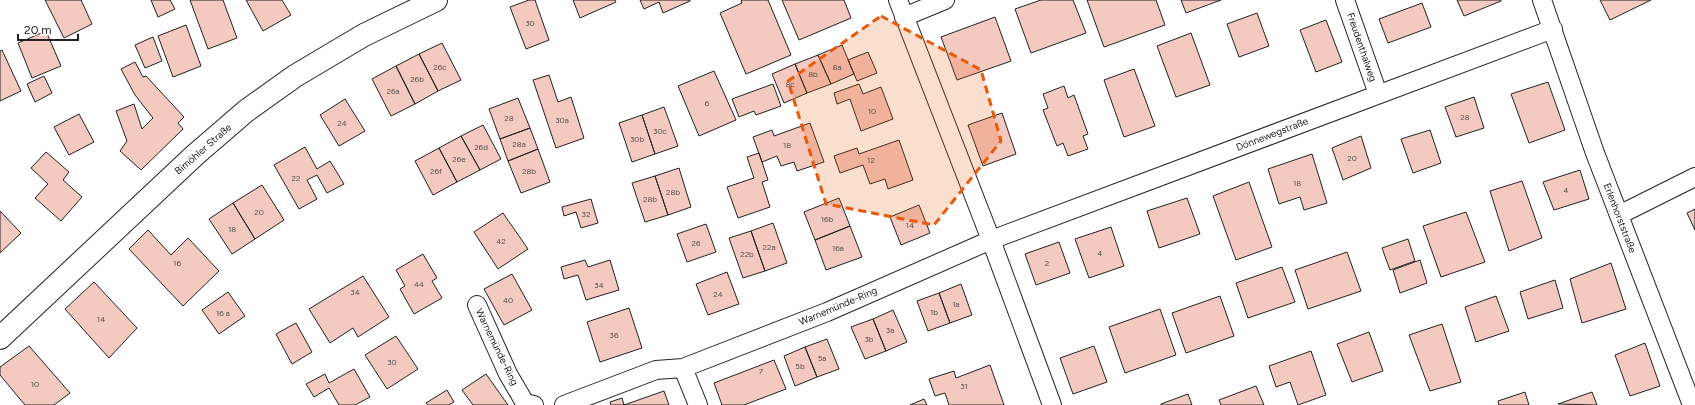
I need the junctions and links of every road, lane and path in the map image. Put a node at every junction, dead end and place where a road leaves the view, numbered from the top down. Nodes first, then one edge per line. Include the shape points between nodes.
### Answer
1 (436, 0) edge
2 (898, 0) edge
3 (945, 0) edge
4 (1345, 0) edge
5 (1542, 0) edge
6 (904, 17) junction
7 (1553, 29) junction
8 (1378, 94) junction
9 (1695, 177) edge
10 (1619, 215) junction
11 (991, 240) junction
12 (476, 305) dead end
13 (0, 338) edge
14 (683, 368) junction
15 (534, 405) edge
16 (564, 405) edge
17 (698, 405) edge
18 (1052, 405) edge
19 (1692, 405) edge

1 - 13 street, Bimöhler Straße via 364,35 295,76 246,111 195,155
2 - 6 street
3 - 6 street
4 - 8 street, Freudenthalweg
5 - 7 street
6 - 11 street
7 - 8 street, Dönnewegstraße
7 - 10 street, Erlenhorststraße
8 - 11 street, Dönnewegstraße
9 - 10 street
10 - 19 street, Erlenhorststraße
11 - 14 street, Warnemünde-Ring via 826,312
11 - 18 street
12 - 15 street, Warnemünde-Ring via 508,374 525,403
14 - 16 street, Warnemünde-Ring via 656,370
14 - 17 street

